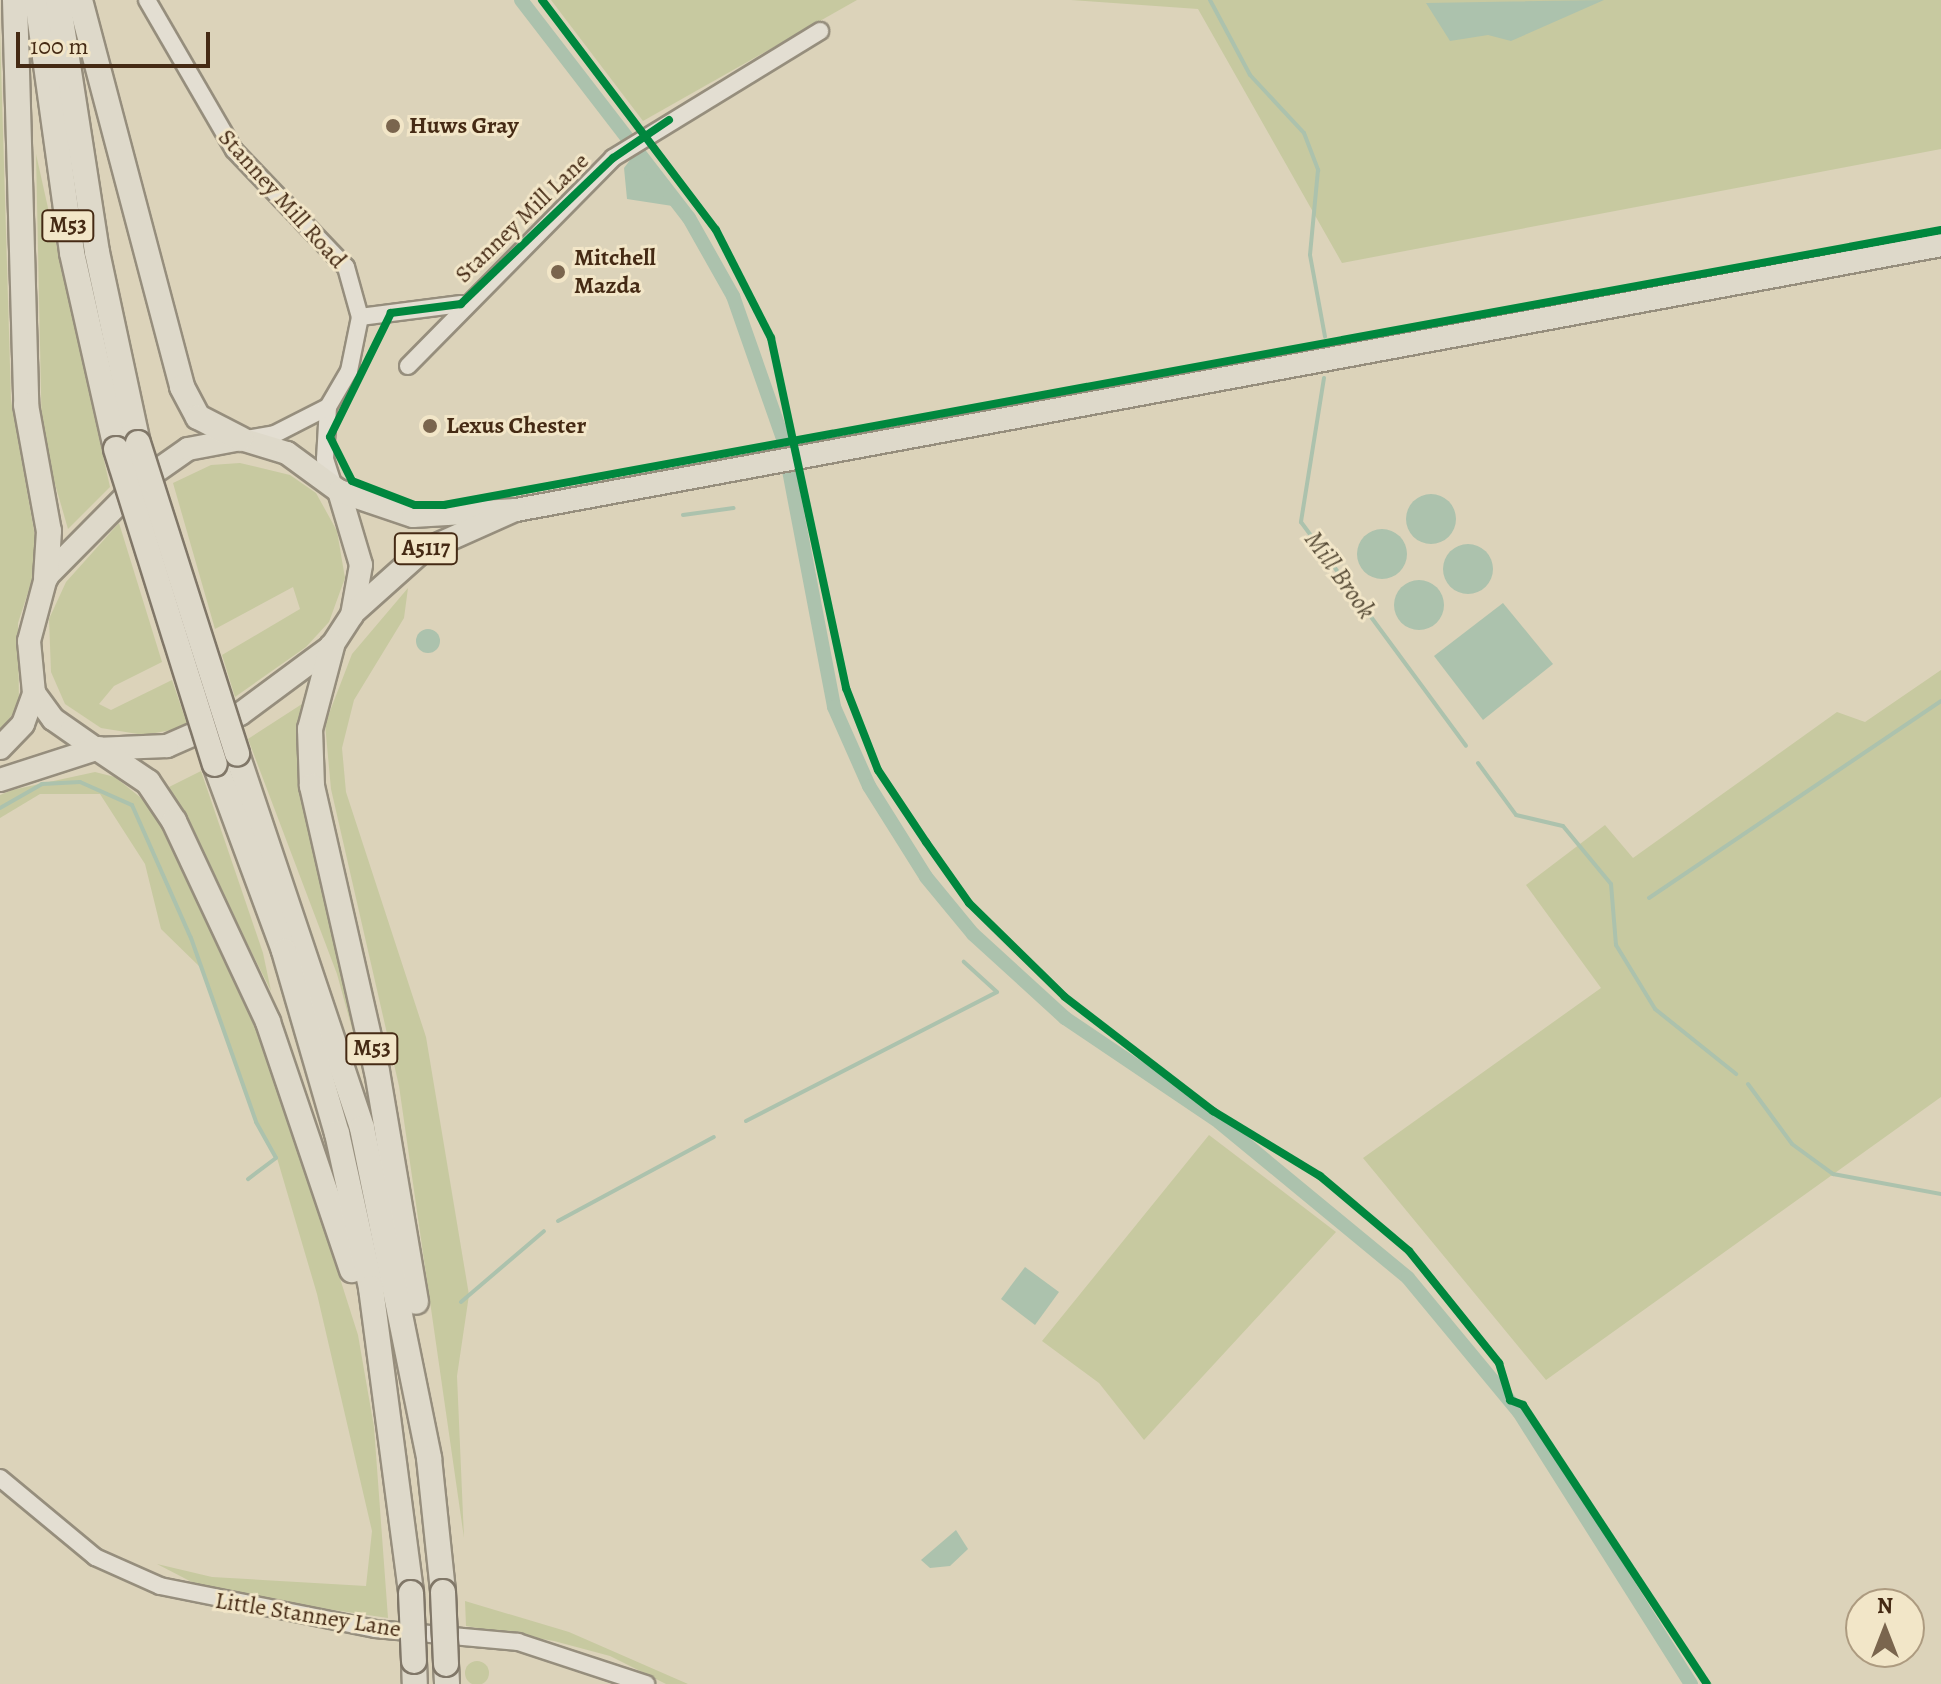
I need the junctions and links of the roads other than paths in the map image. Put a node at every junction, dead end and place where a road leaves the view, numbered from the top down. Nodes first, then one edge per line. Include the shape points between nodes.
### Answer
1 (15, 0) edge
2 (37, 0) edge
3 (58, 0) edge
4 (80, 0) edge
5 (147, 0) edge
6 (820, 31) dead end
7 (1941, 245) edge
8 (461, 304) junction
9 (360, 317) junction
10 (408, 366) dead end
11 (328, 407) junction
12 (243, 439) junction
13 (127, 446) junction
14 (336, 488) junction
15 (516, 510) junction
16 (46, 577) junction
17 (352, 615) junction
18 (332, 646) junction
19 (34, 693) junction
20 (0, 748) edge
21 (98, 749) junction
22 (226, 759) junction
23 (0, 780) edge
24 (390, 1419) junction
25 (429, 1458) junction
26 (0, 1478) edge
27 (414, 1672) edge
28 (446, 1674) edge
29 (646, 1684) edge

1 - 16 highway via 26,405 49,531
2 - 13 highway, M53 via 72,253
3 - 13 highway, M53
4 - 12 highway via 182,387 198,417
5 - 9 street, Stanney Mill Road via 234,150 346,267
6 - 8 street, Stanney Mill Lane via 656,126 613,158
7 - 15 main road, A5117
8 - 9 street, Stanney Mill Lane
8 - 10 street, Stanney Mill Lane
9 - 11 street, Stanney Mill Road via 349,371
11 - 12 street via 275,434
11 - 14 street, Stanney Mill Road via 324,448
12 - 14 main road via 287,453
12 - 16 main road via 188,449 138,484
13 - 22 highway, M53, bridge
14 - 15 main road, A5117 via 413,516
14 - 17 main road via 361,565
15 - 17 main road, A5117 via 421,552
16 - 19 main road via 29,641
17 - 18 main road
18 - 21 main road via 240,714 194,736 132,753
18 - 25 highway, M53 via 310,729 312,786 377,1071 411,1265
19 - 20 main road via 23,724
19 - 21 main road via 53,719
21 - 23 main road
21 - 24 highway, M53 via 148,782 174,821 268,1022 315,1144
22 - 24 highway, M53 via 337,1133
22 - 25 highway, M53 via 362,1128
24 - 27 highway, M53, bridge via 411,1593
25 - 28 highway, M53, bridge
26 - 29 street, Little Stanney Lane via 95,1557 160,1586 375,1629 518,1642

